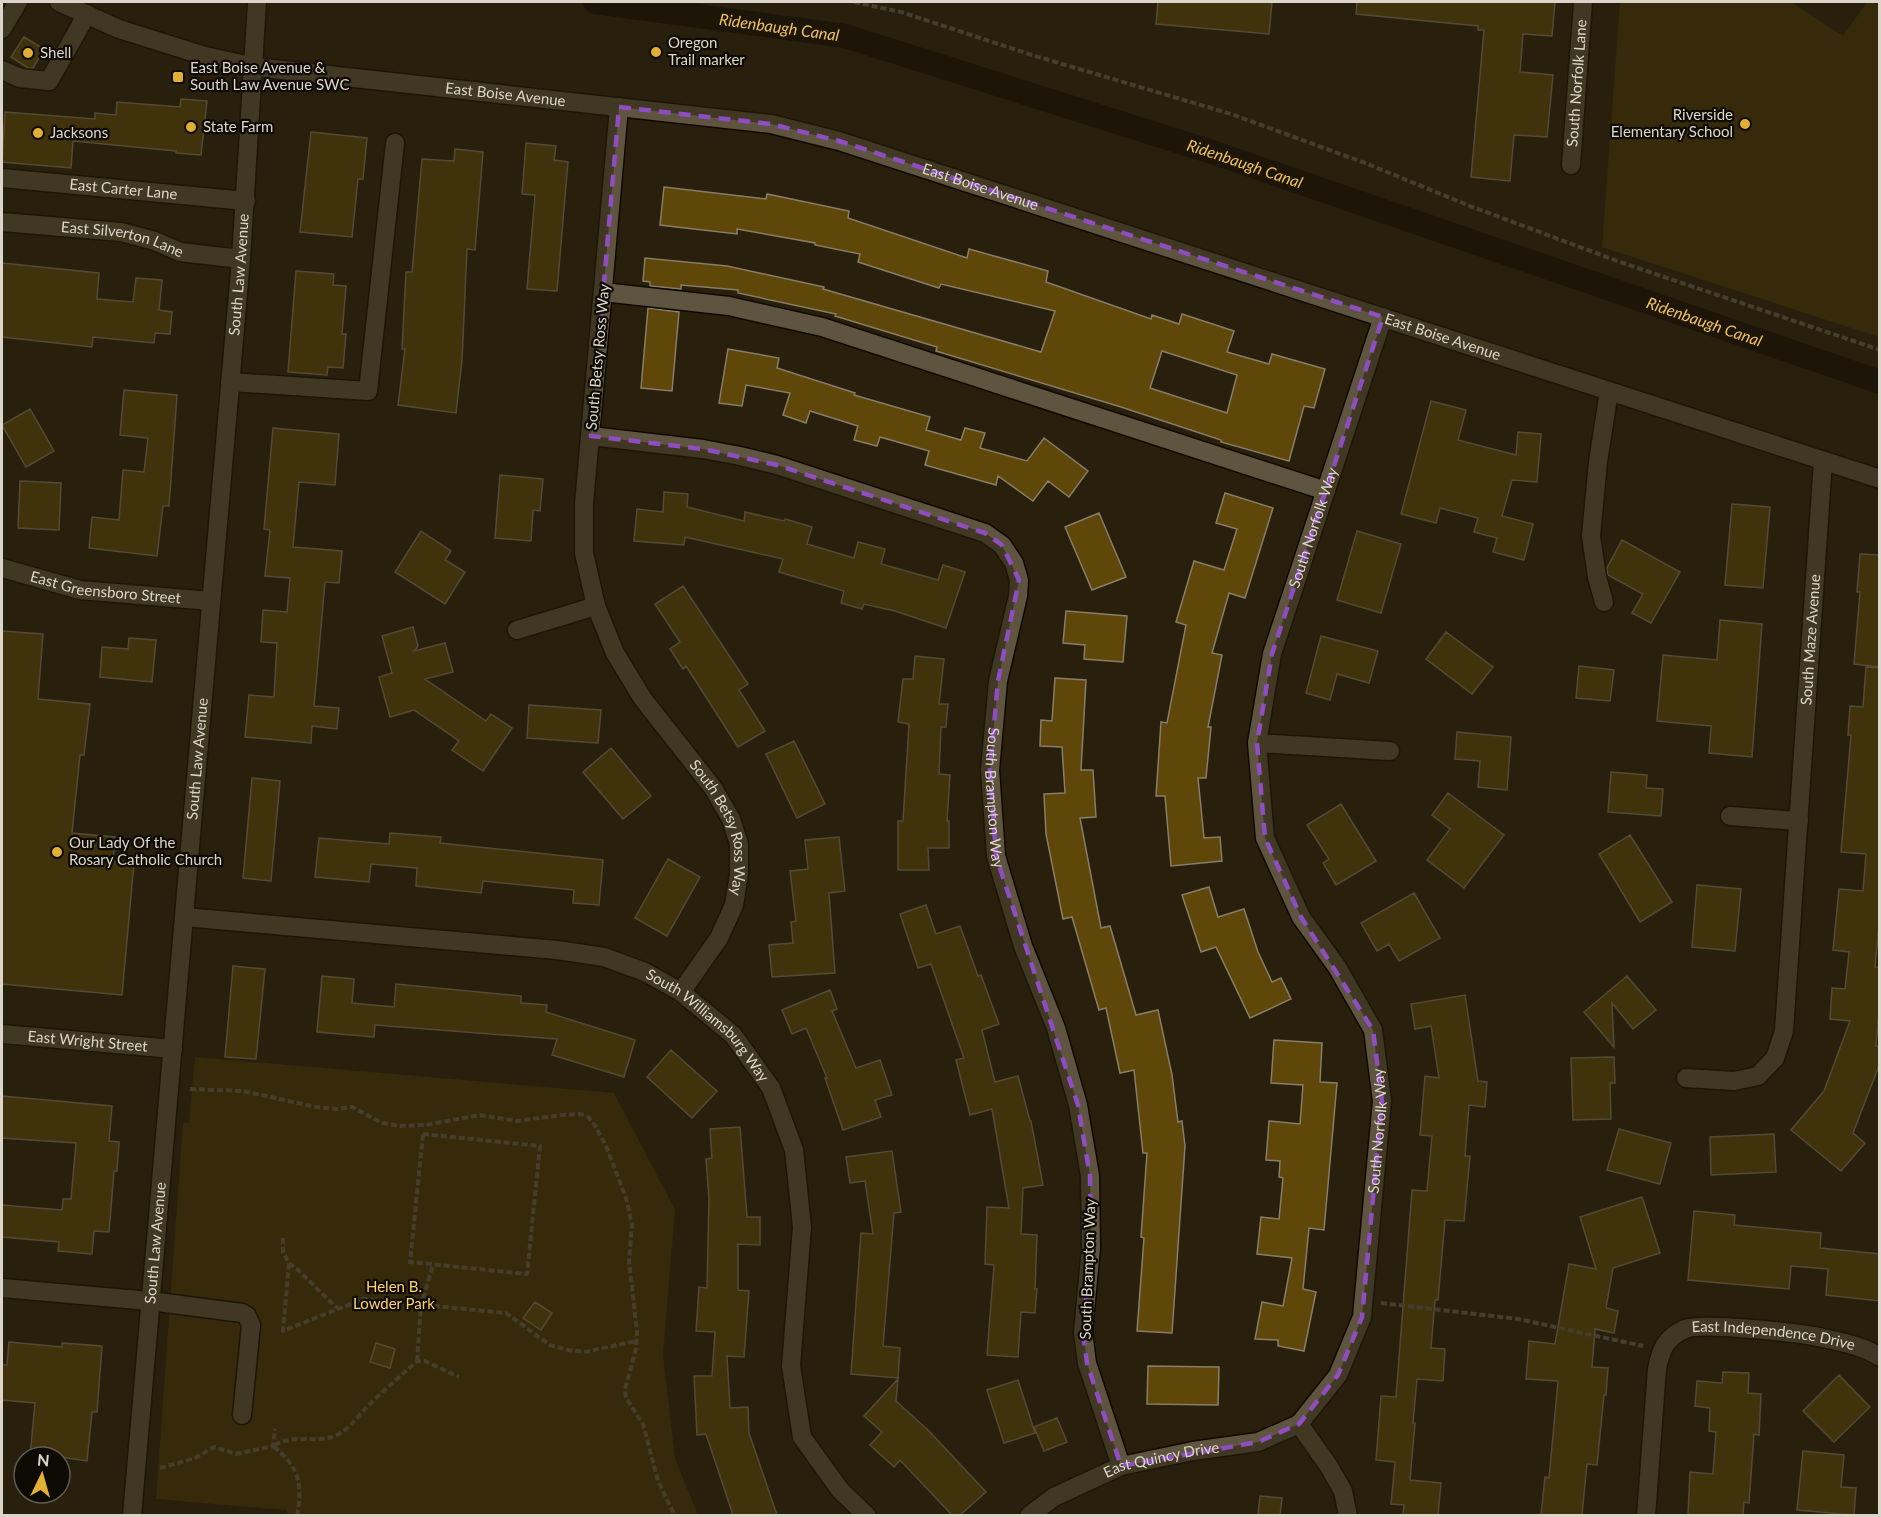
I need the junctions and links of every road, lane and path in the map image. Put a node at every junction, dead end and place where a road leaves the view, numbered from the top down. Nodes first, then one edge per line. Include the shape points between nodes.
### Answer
1 (18, 2) edge
2 (59, 2) edge
3 (257, 2) edge
4 (854, 2) edge
5 (1583, 2) edge
6 (87, 14) junction
7 (2, 28) edge
8 (255, 68) junction
9 (2, 70) edge
10 (619, 107) junction
11 (395, 143) dead end
12 (1571, 165) dead end
13 (2, 178) edge
14 (246, 201) junction
15 (2, 222) edge
16 (241, 259) junction
17 (603, 291) junction
18 (1383, 317) junction
19 (1880, 350) edge
20 (230, 382) junction
21 (1609, 391) junction
22 (591, 436) junction
23 (1823, 460) junction
24 (1880, 479) edge
25 (1326, 491) junction
26 (2, 568) edge
27 (211, 601) junction
28 (1604, 602) dead end
29 (596, 606) junction
30 (517, 630) dead end
31 (1257, 743) junction
32 (1390, 751) dead end
33 (1730, 816) dead end
34 (1799, 821) junction
35 (184, 917) junction
36 (681, 992) junction
37 (2, 1034) edge
38 (173, 1049) junction
39 (1686, 1078) dead end
40 (190, 1089) dead end
41 (425, 1125) junction
42 (423, 1134) junction
43 (283, 1238) dead end
44 (289, 1263) junction
45 (433, 1265) junction
46 (2, 1287) edge
47 (150, 1301) junction
48 (1380, 1303) dead end
49 (421, 1305) junction
50 (337, 1308) junction
51 (636, 1341) junction
52 (1665, 1345) junction
53 (1880, 1357) edge
54 (417, 1361) junction
55 (459, 1377) dead end
56 (242, 1415) dead end
57 (1299, 1424) junction
58 (275, 1429) dead end
59 (273, 1446) junction
60 (1121, 1466) junction
61 (160, 1468) dead end
62 (132, 1515) edge
63 (297, 1515) edge
64 (675, 1515) edge
65 (867, 1515) edge
66 (1029, 1515) edge
67 (1348, 1515) edge
68 (1646, 1515) edge

1 - 7 street
2 - 6 street, East Boise Avenue
3 - 8 street, South Law Avenue
4 - 19 path via 901,12 1231,114 1620,262
5 - 12 street, South Norfolk Lane
6 - 8 street, East Boise Avenue via 205,56
6 - 9 street via 49,81 20,78
8 - 10 street, East Boise Avenue
8 - 14 street, South Law Avenue
10 - 17 street, South Betsy Ross Way
10 - 18 street, East Boise Avenue via 771,124 839,141
11 - 20 street via 368,391
13 - 14 street, East Carter Lane
14 - 16 street, South Law Avenue
15 - 16 street, East Silverton Lane via 121,232 180,252
16 - 20 street, South Law Avenue
17 - 22 street, South Betsy Ross Way
17 - 25 street via 729,306 822,327
18 - 21 street, East Boise Avenue
18 - 25 street, South Norfolk Way
20 - 27 street, South Law Avenue
21 - 23 street, East Boise Avenue
21 - 28 street via 1592,536
22 - 29 street, South Betsy Ross Way via 584,553
22 - 60 street, South Brampton Way via 703,449 777,465 986,533 1002,545 1014,563 1018,596 998,681 990,770 996,856 1023,946 1056,1028 1078,1105 1090,1176 1091,1248 1083,1332 1087,1363
23 - 24 street, East Boise Avenue
23 - 34 street, South Maze Avenue
25 - 31 street, South Norfolk Way via 1272,654
26 - 27 street, East Greensboro Street via 80,590
27 - 35 street, South Law Avenue
29 - 30 street
29 - 36 street, South Betsy Ross Way via 615,653 643,699 713,788 731,819 739,844 734,905 719,938
31 - 32 street
31 - 57 street, South Norfolk Way via 1265,838 1301,917 1337,967 1373,1030 1382,1101 1362,1317 1338,1375
33 - 34 street
34 - 39 street, South Maze Avenue via 1784,1031 1775,1058 1758,1076 1750,1078
35 - 36 street, South Williamsburg Way via 604,957 645,972
35 - 38 street, South Law Avenue
36 - 65 street, South Williamsburg Way via 734,1035 771,1088 794,1150 802,1227 791,1366 802,1437 840,1490
37 - 38 street, East Wright Street
38 - 47 street, South Law Avenue
40 - 41 path via 243,1090 316,1107 352,1107 382,1123
41 - 42 path
41 - 51 path via 480,1115 517,1121 581,1114 593,1122 626,1197 632,1224 629,1261
42 - 45 path via 410,1262
42 - 45 path via 540,1146 526,1274
43 - 44 path via 283,1252
44 - 50 path
44 - 50 path via 283,1331
45 - 49 path
46 - 47 street
47 - 56 street via 237,1311 247,1316 251,1325
47 - 62 street, South Law Avenue
48 - 52 path via 1518,1319
49 - 50 path via 363,1299
49 - 51 path via 506,1313 550,1345 568,1350 585,1352
49 - 54 path
51 - 64 path via 626,1398 643,1424 658,1480
52 - 53 street, East Independence Drive via 1686,1329 1706,1326 1821,1337 1867,1349
52 - 68 street via 1657,1369
54 - 55 path
54 - 59 path via 337,1435 292,1438
57 - 60 street, East Quincy Drive via 1258,1442
57 - 67 street via 1343,1491
58 - 59 path
59 - 61 path via 236,1455 214,1447 195,1458
59 - 63 path via 286,1456 300,1484
60 - 66 street, East Quincy Drive via 1054,1497

